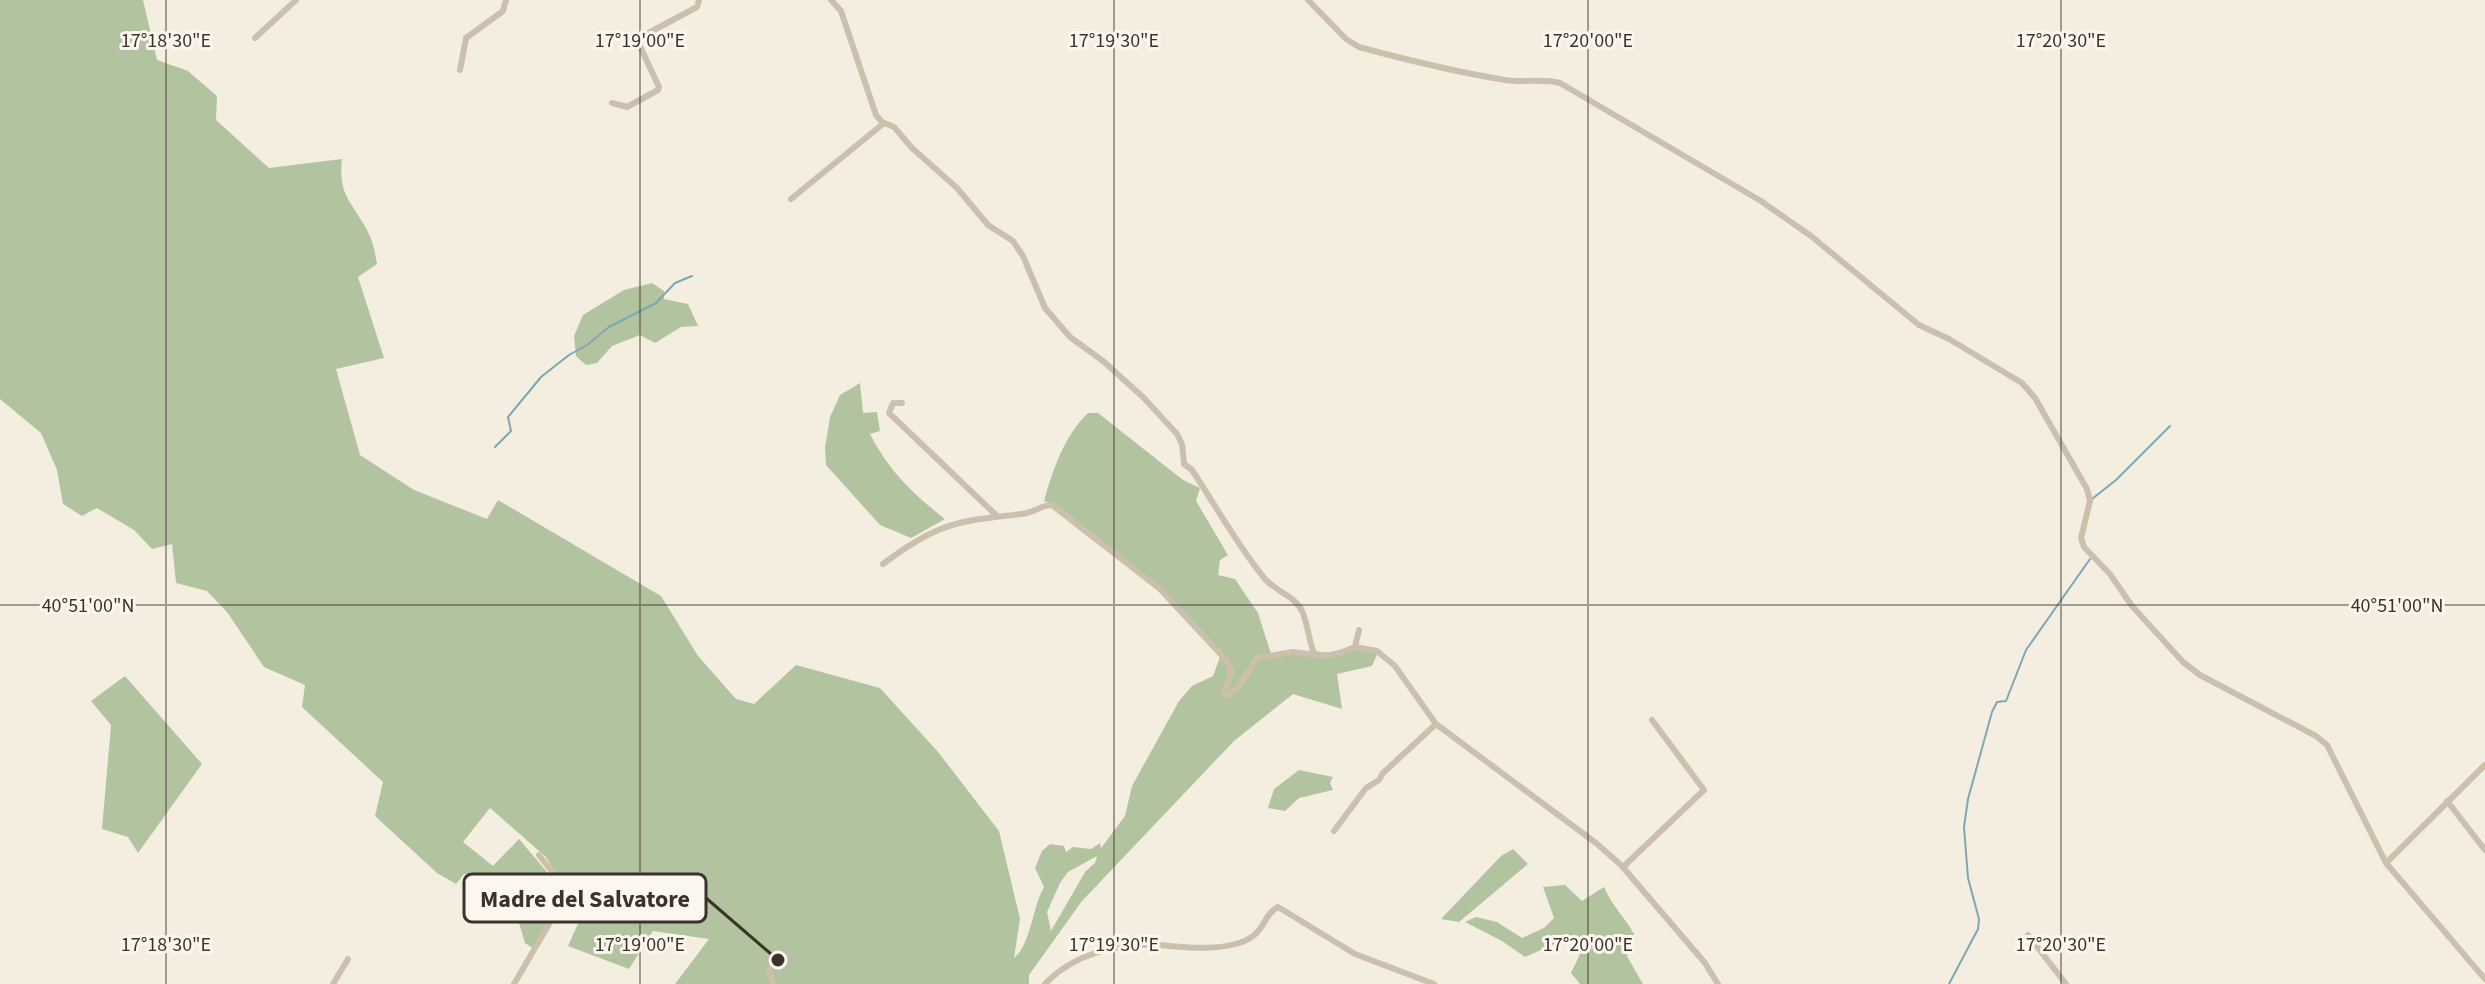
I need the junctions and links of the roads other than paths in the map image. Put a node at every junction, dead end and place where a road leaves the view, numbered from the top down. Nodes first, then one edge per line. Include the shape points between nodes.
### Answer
1 (296, 0) edge
2 (506, 0) edge
3 (699, 0) edge
4 (831, 0) edge
5 (1308, 0) edge
6 (255, 38) dead end
7 (460, 70) dead end
8 (612, 103) dead end
9 (884, 123) junction
10 (791, 199) dead end
11 (902, 403) dead end
12 (997, 516) junction
13 (883, 564) dead end
14 (1359, 630) dead end
15 (1355, 647) junction
16 (1318, 655) junction
17 (1652, 720) dead end
18 (1436, 724) junction
19 (2485, 765) edge
20 (2447, 801) junction
21 (1334, 831) dead end
22 (2485, 850) edge
23 (539, 855) dead end
24 (2386, 863) junction
25 (1623, 867) junction
26 (2028, 935) dead end
27 (348, 959) dead end
28 (769, 969) dead end
29 (2483, 974) edge
30 (333, 984) edge
31 (514, 984) edge
32 (773, 984) edge
33 (1045, 984) edge
34 (1434, 984) edge
35 (1718, 984) edge
36 (2066, 984) edge

1 - 6 street
2 - 7 street via 503,11 466,38
3 - 8 street via 697,7 639,38 658,90 627,107
4 - 9 street via 841,11 876,115
5 - 24 street via 1359,47 1472,75 1560,83 1761,201 1919,325 2029,390 2087,489 2084,547 2192,669 2327,745
9 - 10 street
9 - 16 street via 957,188 988,225 1013,241 1053,318 1177,434 1184,464 1266,581 1301,609
11 - 12 street via 893,403 889,413
12 - 13 street via 935,530
12 - 16 street via 1026,514 1043,505 1059,509 1160,589 1226,660 1232,672 1227,696 1260,656
14 - 15 street
15 - 16 street
15 - 18 street via 1376,650 1395,666
17 - 25 street via 1704,790
18 - 21 street via 1366,788
18 - 25 street
19 - 20 street
20 - 22 street
20 - 24 street
23 - 31 street via 566,895
24 - 29 street
25 - 35 street
26 - 36 street
27 - 30 street
28 - 32 street
33 - 34 street via 1074,961 1125,946 1237,944 1263,929 1278,907 1355,954

